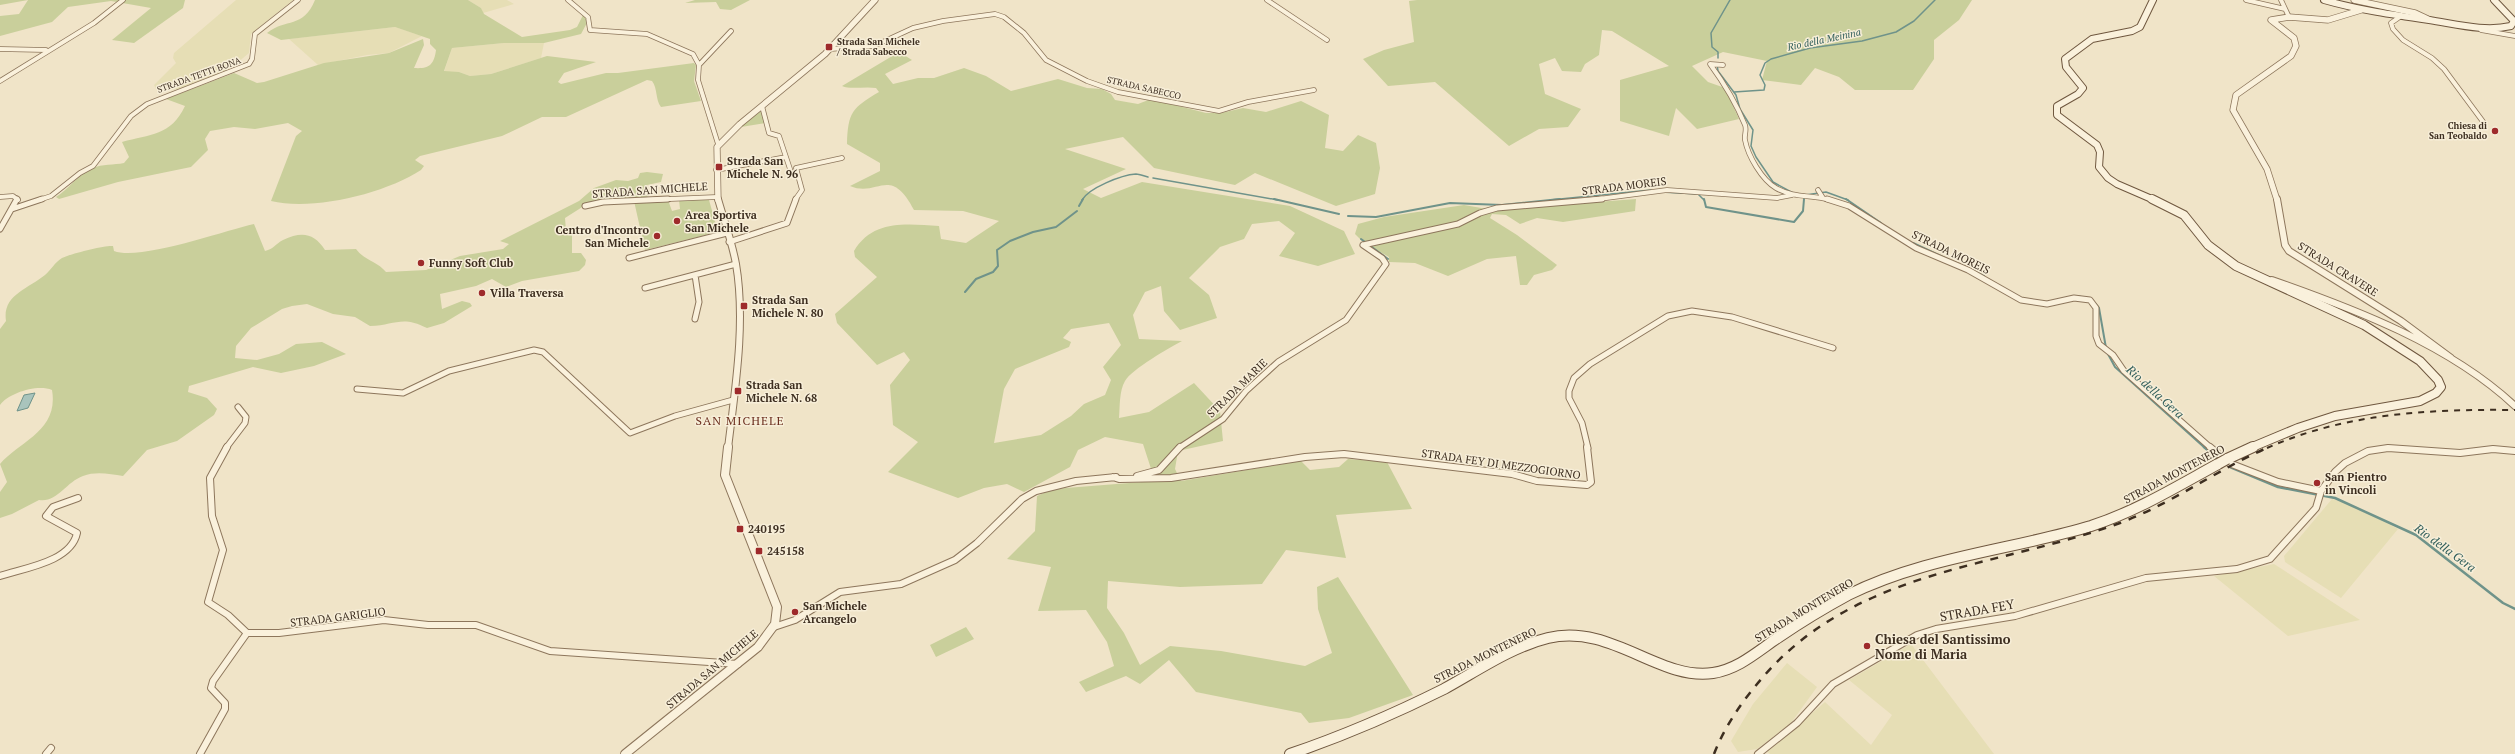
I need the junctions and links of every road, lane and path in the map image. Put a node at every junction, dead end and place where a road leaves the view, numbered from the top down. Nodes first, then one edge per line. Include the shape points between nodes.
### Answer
1 (122, 0) edge
2 (298, 0) edge
3 (568, 0) edge
4 (875, 0) edge
5 (1267, 0) edge
6 (2153, 0) edge
7 (2246, 0) edge
8 (2281, 0) edge
9 (2324, 0) edge
10 (2354, 0) edge
11 (2494, 0) edge
12 (2285, 9) junction
13 (2361, 10) junction
14 (2401, 16) junction
15 (2290, 17) junction
16 (2430, 20) junction
17 (2443, 22) junction
18 (731, 31) dead end
19 (2515, 36) edge
20 (1327, 40) dead end
21 (0, 49) edge
22 (830, 49) junction
23 (46, 50) junction
24 (699, 65) junction
25 (1723, 65) dead end
26 (0, 81) edge
27 (1314, 90) dead end
28 (762, 106) junction
29 (2484, 123) dead end
30 (718, 144) junction
31 (786, 157) junction
32 (842, 158) dead end
33 (790, 169) dead end
34 (716, 170) junction
35 (1792, 195) junction
36 (0, 197) edge
37 (717, 197) junction
38 (1529, 205) joint
39 (585, 206) dead end
40 (12, 209) junction
41 (0, 229) edge
42 (727, 233) junction
43 (730, 242) junction
44 (629, 258) dead end
45 (736, 264) junction
46 (2246, 272) junction
47 (696, 275) junction
48 (645, 288) dead end
49 (695, 319) dead end
50 (1833, 348) dead end
51 (2451, 358) junction
52 (357, 389) dead end
53 (733, 400) junction
54 (2515, 406) edge
55 (238, 407) dead end
56 (2515, 451) edge
57 (1113, 477) junction
58 (2321, 495) junction
59 (78, 498) dead end
60 (0, 576) edge
61 (774, 628) junction
62 (247, 633) junction
63 (738, 664) junction
64 (51, 748) dead end
65 (46, 754) edge
66 (200, 754) edge
67 (624, 754) edge
68 (1290, 754) edge
69 (1758, 754) edge

1 - 23 street via 90,27
2 - 40 street, STRADA TETTI BONA via 257,31 252,60 246,67 147,104 131,116 93,166 51,196
3 - 24 street via 588,17 590,30 651,35 689,52 695,56
4 - 22 street
5 - 20 street
6 - 46 main road, STRADA MONTENERO via 2140,27 2092,39 2064,59 2066,68 2083,88 2076,96 2057,106 2057,115 2097,145 2100,152 2099,168 2108,178 2178,211 2216,252
7 - 12 street
8 - 12 street
9 - 13 main road
10 - 16 street via 2378,8 2421,14
11 - 17 main road via 2513,17 2513,24 2504,28 2491,28
12 - 15 street
13 - 14 main road
13 - 15 street, STRADA CRAVERE via 2328,20
14 - 16 main road
14 - 29 street via 2391,23 2394,31 2405,42 2437,61 2455,81
15 - 51 street, STRADA CRAVERE via 2271,20 2296,41 2291,56 2236,96 2233,102 2235,117 2267,169 2278,202 2285,246 2300,260 2401,320
16 - 17 main road
17 - 19 street
18 - 24 street
21 - 23 street
22 - 27 street, STRADA SABECCO via 874,46 922,26 995,14 1004,17 1024,33 1046,60 1088,81 1118,92 1219,111 1248,102
22 - 28 street
23 - 26 street
24 - 30 street via 698,80
25 - 35 street via 1710,64 1727,88 1746,127 1745,140 1750,154 1770,184
28 - 30 street
28 - 31 street via 770,133 779,136
30 - 34 street, STRADA SAN MICHELE
31 - 33 street
31 - 34 street, STRADA SAN MICHELE
32 - 43 street via 796,168 802,190 793,203 787,223
34 - 37 street, STRADA SAN MICHELE
35 - 38 street, STRADA MOREIS via 1777,198 1667,190 1604,199
35 - 58 street, STRADA MOREIS via 1820,194 1849,206 1916,248 1968,270 2021,300 2047,304 2074,298 2090,300 2096,308 2096,336 2104,348 2124,371 2225,460 2261,477
36 - 40 street via 18,198
37 - 39 street, STRADA SAN MICHELE via 602,202
37 - 42 street, STRADA SAN MICHELE
38 - 57 street, STRADA MARIE via 1490,209 1458,224 1363,245 1382,258 1386,264 1346,320 1278,362 1246,391 1223,419 1181,444 1159,470 1139,476
40 - 41 street
42 - 43 street, STRADA SAN MICHELE
42 - 44 street
43 - 45 street, STRADA SAN MICHELE
45 - 47 street
45 - 53 street, STRADA SAN MICHELE via 739,333
46 - 51 street, STRADA CRAVERE via 2348,306
46 - 68 main road, STRADA MONTENERO, bridge via 2364,325 2420,361 2438,380 2441,387 2437,394 2424,400 2346,413 2291,429 2264,440 2122,515 2085,527 1931,565 1869,586 1840,600 1732,669 1723,672 1703,674 1680,670 1603,639 1581,635 1556,636 1519,650 1376,722
47 - 48 street
47 - 49 street via 699,302
50 - 57 street, STRADA FEY DI MEZZOGIORNO via 1711,314 1690,311 1657,323 1584,368 1570,384 1568,394 1580,419 1590,466 1591,482 1587,485 1537,481 1512,474 1344,454 1306,457 1171,478
51 - 54 street, STRADA CRAVERE via 2481,376
52 - 53 street via 403,393 450,371 534,350 543,352 630,433 675,416
53 - 61 street, STRADA SAN MICHELE via 725,475 777,607 778,615
55 - 62 street via 246,417 245,423 220,456 210,478 212,516 223,550 208,602 228,615
56 - 58 street via 2493,448 2460,453 2376,449 2345,463
57 - 61 street, STRADA MARIE via 1076,481 1036,491 1022,499 977,543 955,560 901,584 840,592 796,620
58 - 69 street, STRADA FEY via 2300,527 2270,559 2237,569 2146,578 2015,616 1936,629 1917,635 1833,684 1797,723
59 - 60 street via 53,507 46,516 77,533 70,547 49,560
61 - 63 street, STRADA SAN MICHELE
62 - 63 street, STRADA GARIGLIO via 279,633 384,620 428,625 476,625 550,651
62 - 66 street via 213,681 211,688 225,703 225,709
63 - 67 street, STRADA SAN MICHELE
64 - 65 street

